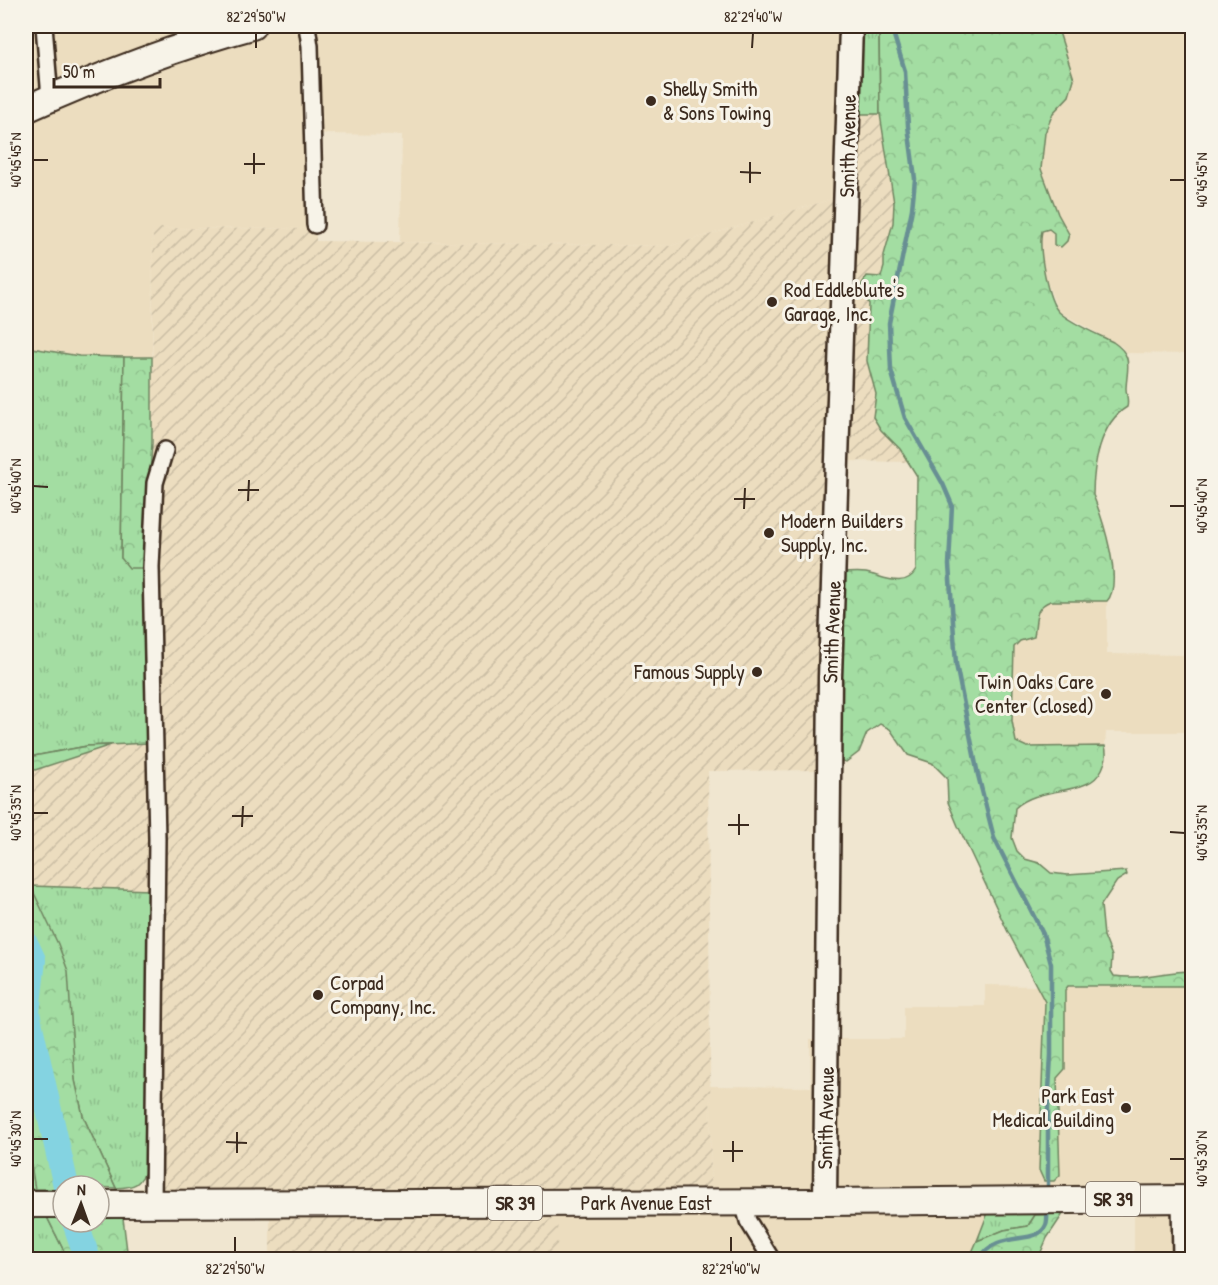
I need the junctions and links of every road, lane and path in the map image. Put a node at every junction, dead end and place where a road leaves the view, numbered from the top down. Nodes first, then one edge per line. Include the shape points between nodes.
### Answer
1 (44, 26) edge
2 (252, 26) edge
3 (307, 26) edge
4 (851, 26) edge
5 (50, 98) junction
6 (26, 109) edge
7 (315, 225) dead end
8 (165, 450) dead end
9 (1186, 1199) edge
10 (743, 1202) junction
11 (825, 1202) junction
12 (111, 1204) edge
13 (153, 1204) junction
14 (772, 1260) edge
15 (1181, 1260) edge

1 - 5 street
2 - 5 main road via 137,62
3 - 7 street
4 - 11 street, Smith Avenue via 830,677
5 - 6 main road
8 - 13 street via 155,483 151,567 157,839
9 - 11 main road, Park Avenue East / SR 39
9 - 15 street
10 - 11 main road, Park Avenue East / SR 39
10 - 13 main road, Park Avenue East / SR 39
10 - 14 street via 748,1221
12 - 13 main road, Park Avenue East / SR 39

